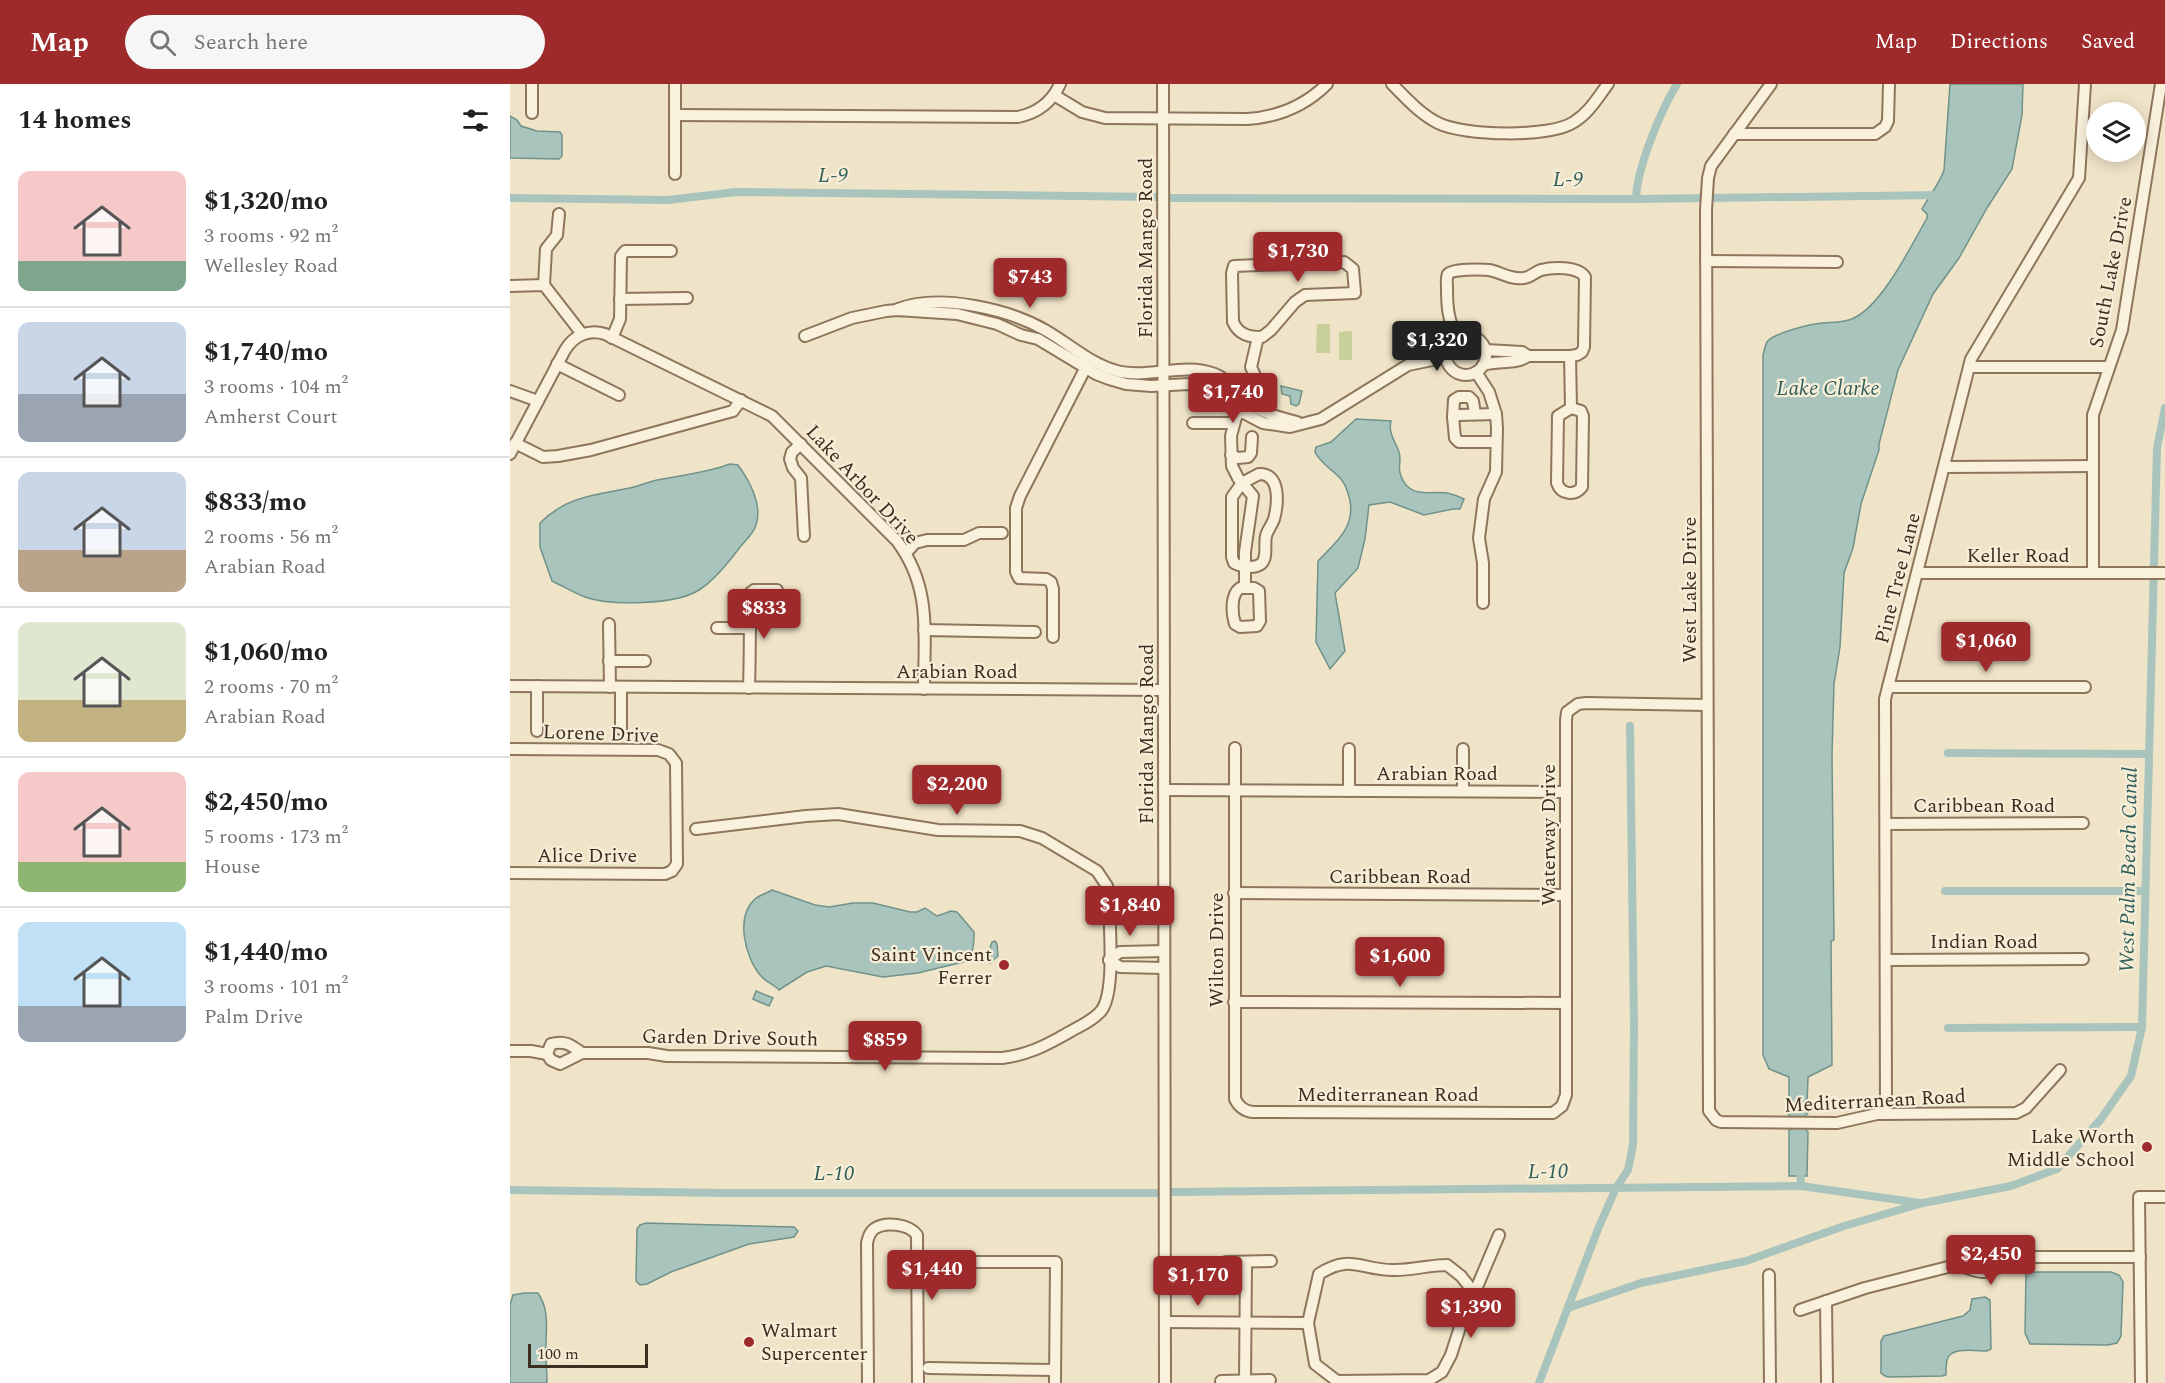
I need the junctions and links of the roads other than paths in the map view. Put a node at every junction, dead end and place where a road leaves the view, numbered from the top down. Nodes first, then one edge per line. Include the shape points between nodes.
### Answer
1 (532, 84) edge
2 (675, 84) edge
3 (1060, 84) edge
4 (1163, 84) edge
5 (1327, 84) edge
6 (1392, 84) edge
7 (1608, 84) edge
8 (1771, 84) edge
9 (1889, 84) edge
10 (2085, 84) edge
11 (2161, 84) edge
12 (1054, 95) junction
13 (532, 113) dead end
14 (675, 115) junction
15 (1163, 118) junction
16 (1734, 134) junction
17 (675, 174) dead end
18 (559, 214) dead end
19 (671, 251) dead end
20 (1706, 261) junction
21 (1837, 262) dead end
22 (544, 285) junction
23 (510, 286) edge
24 (687, 298) dead end
25 (620, 299) junction
26 (582, 334) junction
27 (805, 336) dead end
28 (1258, 337) junction
29 (1457, 337) junction
30 (612, 338) junction
31 (1486, 350) junction
32 (1528, 356) junction
33 (1570, 356) junction
34 (1447, 357) junction
35 (557, 364) junction
36 (1089, 364) junction
37 (1969, 367) junction
38 (2109, 367) junction
39 (1480, 369) junction
40 (1163, 370) junction
41 (1163, 385) junction
42 (510, 391) edge
43 (619, 395) dead end
44 (741, 400) junction
45 (538, 401) junction
46 (1243, 407) junction
47 (1571, 408) junction
48 (1475, 414) junction
49 (1496, 414) junction
50 (1452, 417) junction
51 (1193, 423) dead end
52 (1234, 423) junction
53 (1252, 437) dead end
54 (1496, 442) junction
55 (801, 444) junction
56 (513, 448) edge
57 (1231, 455) junction
58 (2093, 466) junction
59 (1944, 467) junction
60 (1242, 483) junction
61 (1002, 533) dead end
62 (804, 536) dead end
63 (906, 553) junction
64 (1245, 567) junction
65 (1917, 573) junction
66 (2093, 573) junction
67 (2165, 573) edge
68 (1245, 588) dead end
69 (1483, 603) dead end
70 (750, 615) junction
71 (609, 624) dead end
72 (717, 628) dead end
73 (750, 628) junction
74 (924, 630) junction
75 (1035, 632) dead end
76 (1053, 637) dead end
77 (609, 661) junction
78 (645, 661) dead end
79 (510, 686) edge
80 (537, 686) junction
81 (615, 687) junction
82 (1888, 687) junction
83 (2085, 687) dead end
84 (749, 688) junction
85 (924, 688) junction
86 (1164, 690) junction
87 (1707, 705) junction
88 (621, 729) dead end
89 (537, 730) dead end
90 (1235, 748) dead end
91 (1349, 748) dead end
92 (510, 749) edge
93 (1463, 749) dead end
94 (1164, 790) junction
95 (1236, 790) junction
96 (1349, 791) junction
97 (1463, 791) junction
98 (1566, 792) junction
99 (2083, 823) dead end
100 (1886, 824) junction
101 (696, 829) dead end
102 (510, 873) edge
103 (665, 874) joint
104 (1234, 893) junction
105 (1566, 895) junction
106 (1164, 951) junction
107 (2083, 959) dead end
108 (1109, 960) junction
109 (1886, 960) junction
110 (1164, 968) junction
111 (1234, 1002) junction
112 (1566, 1003) junction
113 (510, 1051) edge
114 (582, 1053) junction
115 (547, 1054) junction
116 (2060, 1070) dead end
117 (1565, 1101) joint
118 (1242, 1108) joint
119 (1886, 1114) junction
120 (1712, 1116) joint
121 (2165, 1197) edge
122 (1499, 1235) dead end
123 (2003, 1257) junction
124 (2140, 1257) junction
125 (1974, 1258) junction
126 (1271, 1261) dead end
127 (927, 1262) dead end
128 (1226, 1262) dead end
129 (1246, 1262) junction
130 (1956, 1264) junction
131 (1977, 1272) junction
132 (1768, 1275) dead end
133 (1475, 1294) junction
134 (1826, 1301) junction
135 (1800, 1310) dead end
136 (1245, 1321) junction
137 (1165, 1322) junction
138 (1308, 1323) junction
139 (928, 1368) dead end
140 (1056, 1370) junction
141 (1270, 1380) dead end
142 (1221, 1381) dead end
143 (1245, 1381) junction
144 (868, 1383) edge
145 (918, 1383) edge
146 (1055, 1383) edge
147 (1165, 1383) edge
148 (1770, 1383) edge
149 (1827, 1383) edge
150 (2141, 1383) edge

1 - 13 street
2 - 14 street
3 - 12 street
4 - 15 street, Florida Mango Road
5 - 15 street via 1296,107 1268,117
6 - 7 street via 1423,114 1446,126 1471,132 1541,132 1561,129 1579,120
8 - 16 street, West Lake Drive
9 - 16 street via 1888,121 1875,134
10 - 37 street, Pine Tree Lane via 2079,178
11 - 38 street, South Lake Drive via 2122,330
12 - 14 street via 1040,108 1017,117
12 - 15 street via 1093,116
14 - 17 street
15 - 40 street, Florida Mango Road
16 - 20 street, West Lake Drive via 1711,166 1708,178
18 - 22 street via 557,235 546,249
19 - 25 street via 622,253
20 - 21 street
20 - 87 street, West Lake Drive
22 - 23 street
22 - 26 street
24 - 25 street
25 - 30 street via 620,319
26 - 30 street, Lake Arbor Drive via 600,333
26 - 35 street via 568,345
27 - 36 street via 852,318 909,305 966,305 1005,314 1043,329
28 - 28 street via 1243,334 1233,322 1234,266 1344,262 1353,269 1355,293 1305,295 1267,334
28 - 46 street via 1251,367 1256,389
29 - 31 street via 1474,336
29 - 33 street via 1447,309 1447,279 1453,270 1486,270 1526,278 1548,269 1576,270 1584,276 1584,347 1582,352
29 - 34 street via 1448,348
30 - 44 street, Lake Arbor Drive
31 - 32 street via 1522,352
31 - 39 street
32 - 33 street
32 - 39 street via 1522,361 1493,362
33 - 47 street
34 - 39 street via 1457,372 1470,374
34 - 46 street via 1408,364 1321,419 1290,427 1263,423
35 - 43 street
35 - 45 street
36 - 40 street via 1143,374
36 - 41 street via 1096,374 1125,384
36 - 76 street via 1016,508 1016,572 1019,578 1051,582
37 - 38 street
37 - 59 street, Pine Tree Lane
38 - 58 street, South Lake Drive via 2093,415
39 - 49 street
40 - 41 street, Florida Mango Road
40 - 46 street via 1198,369 1218,375
41 - 46 street via 1203,387
41 - 86 street, Florida Mango Road
42 - 45 street
44 - 55 street, Lake Arbor Drive via 772,416
44 - 56 street via 733,411 591,450 543,458
45 - 56 street
46 - 52 street
47 - 47 street via 1558,416 1557,483 1563,492 1574,493 1582,487 1583,416 1581,411
48 - 49 street
48 - 50 street
48 - 50 street via 1473,401 1459,397 1454,400
49 - 54 street
50 - 54 street via 1453,433 1459,441
51 - 52 street
52 - 57 street
53 - 57 street via 1248,457
54 - 69 street via 1496,472 1484,499 1479,537 1484,563
55 - 62 street via 790,459 801,478
55 - 63 street, Lake Arbor Drive
57 - 60 street
58 - 59 street
58 - 66 street, South Lake Drive
59 - 65 street, Pine Tree Lane
60 - 64 street via 1251,491 1254,502
60 - 64 street via 1232,497 1232,557 1234,563
60 - 64 street via 1266,474 1276,484 1275,514 1266,534 1264,560 1260,565
61 - 63 street via 979,533 964,540 927,540 915,543
63 - 74 street, Lake Arbor Drive via 922,592
64 - 68 street
65 - 66 street, Keller Road
65 - 82 street, Pine Tree Lane
66 - 67 street, Keller Road
70 - 70 street via 750,593 777,590 777,613
70 - 73 street
71 - 77 street
72 - 73 street
73 - 84 street
74 - 75 street
74 - 85 street, Lake Arbor Drive
77 - 78 street
77 - 81 street
79 - 80 street, Arabian Road
80 - 81 street, Arabian Road
80 - 89 street
81 - 84 street, Arabian Road
81 - 88 street
82 - 83 street
82 - 100 street, Pine Tree Lane
84 - 85 street, Arabian Road
85 - 86 street, Arabian Road
86 - 94 street, Florida Mango Road
87 - 98 street, Waterway Drive via 1586,703 1572,707 1566,720
87 - 120 street, West Lake Drive via 1708,1105
90 - 95 street, Wilton Drive
91 - 96 street
92 - 103 street, Lorene Drive via 658,750 669,754 676,763 677,864
93 - 97 street
94 - 95 street, Arabian Road
94 - 106 street, Florida Mango Road
95 - 96 street, Arabian Road
95 - 104 street, Wilton Drive
96 - 97 street, Arabian Road
97 - 98 street, Arabian Road
98 - 105 street, Waterway Drive
99 - 100 street, Caribbean Road
100 - 109 street, Pine Tree Lane
101 - 108 street, Garden Drive South via 838,814 938,830 1031,834 1092,867 1104,880 1109,898
102 - 103 street, Alice Drive
104 - 105 street, Caribbean Road
104 - 111 street, Wilton Drive
105 - 112 street, Waterway Drive
106 - 108 street via 1120,952
106 - 110 street, Florida Mango Road
107 - 109 street, Indian Road
108 - 110 street via 1120,967
108 - 114 street, Garden Drive South via 1109,994 1097,1016 1040,1048 1015,1056
109 - 119 street, Pine Tree Lane
110 - 137 street, Florida Mango Road
111 - 112 street
111 - 118 street, Wilton Drive via 1235,1099
112 - 117 street, Waterway Drive
113 - 115 street, Garden Drive South
114 - 115 street, Garden Drive South via 560,1064
114 - 115 street, Garden Drive South via 560,1041 551,1044
116 - 119 street, Mediterranean Road via 2026,1108 2016,1113
117 - 118 street, Mediterranean Road via 1553,1113 1253,1112
119 - 120 street, Mediterranean Road via 1865,1115 1843,1123 1721,1122
121 - 124 street via 2139,1197
122 - 133 street
123 - 124 street
123 - 125 street
123 - 131 street via 2001,1265 1991,1272
124 - 150 street
125 - 130 street
125 - 131 street
126 - 129 street
127 - 140 street via 1056,1262
128 - 129 street
129 - 136 street
130 - 131 street
130 - 134 street
132 - 148 street
133 - 138 street via 1447,1265 1381,1270 1349,1262 1332,1265 1318,1274
133 - 138 street via 1442,1372 1429,1380 1337,1381 1315,1364
134 - 135 street
134 - 149 street
136 - 137 street
136 - 138 street
136 - 143 street
137 - 147 street, Florida Mango Road
139 - 140 street
140 - 146 street
141 - 143 street
142 - 143 street
144 - 145 street via 867,1243 874,1229 904,1226 917,1235

